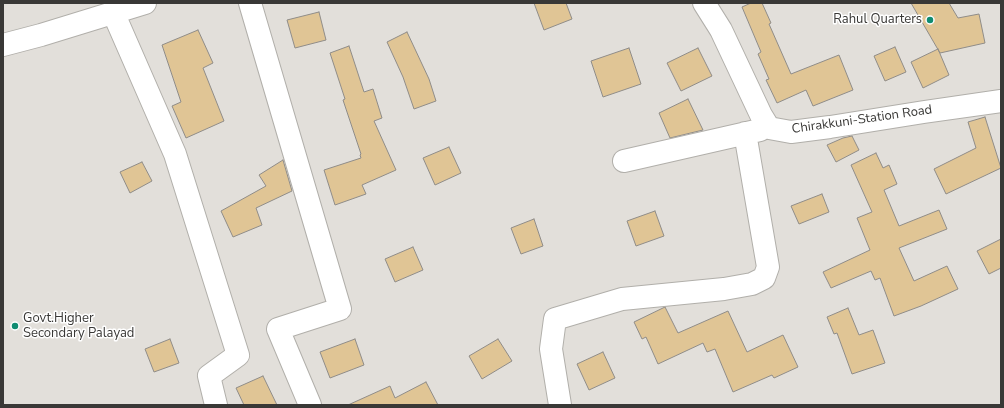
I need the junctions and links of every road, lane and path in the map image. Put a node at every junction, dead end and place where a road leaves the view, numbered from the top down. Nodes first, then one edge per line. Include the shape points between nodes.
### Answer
1 (145, 3) edge
2 (250, 3) edge
3 (704, 3) edge
4 (113, 12) junction
5 (3, 45) edge
6 (1001, 101) edge
7 (769, 128) junction
8 (745, 133) junction
9 (624, 161) dead end
10 (216, 405) edge
11 (310, 405) edge
12 (560, 405) edge

1 - 4 street
2 - 11 street via 340,309 278,329
3 - 7 street via 721,30
4 - 5 street
4 - 10 street via 175,154 238,355 209,376
6 - 7 street, Chirakkuni-Station Road via 791,132
7 - 8 street
8 - 9 street
8 - 12 street via 768,266 764,278 752,284 724,289 622,299 555,319 551,350

